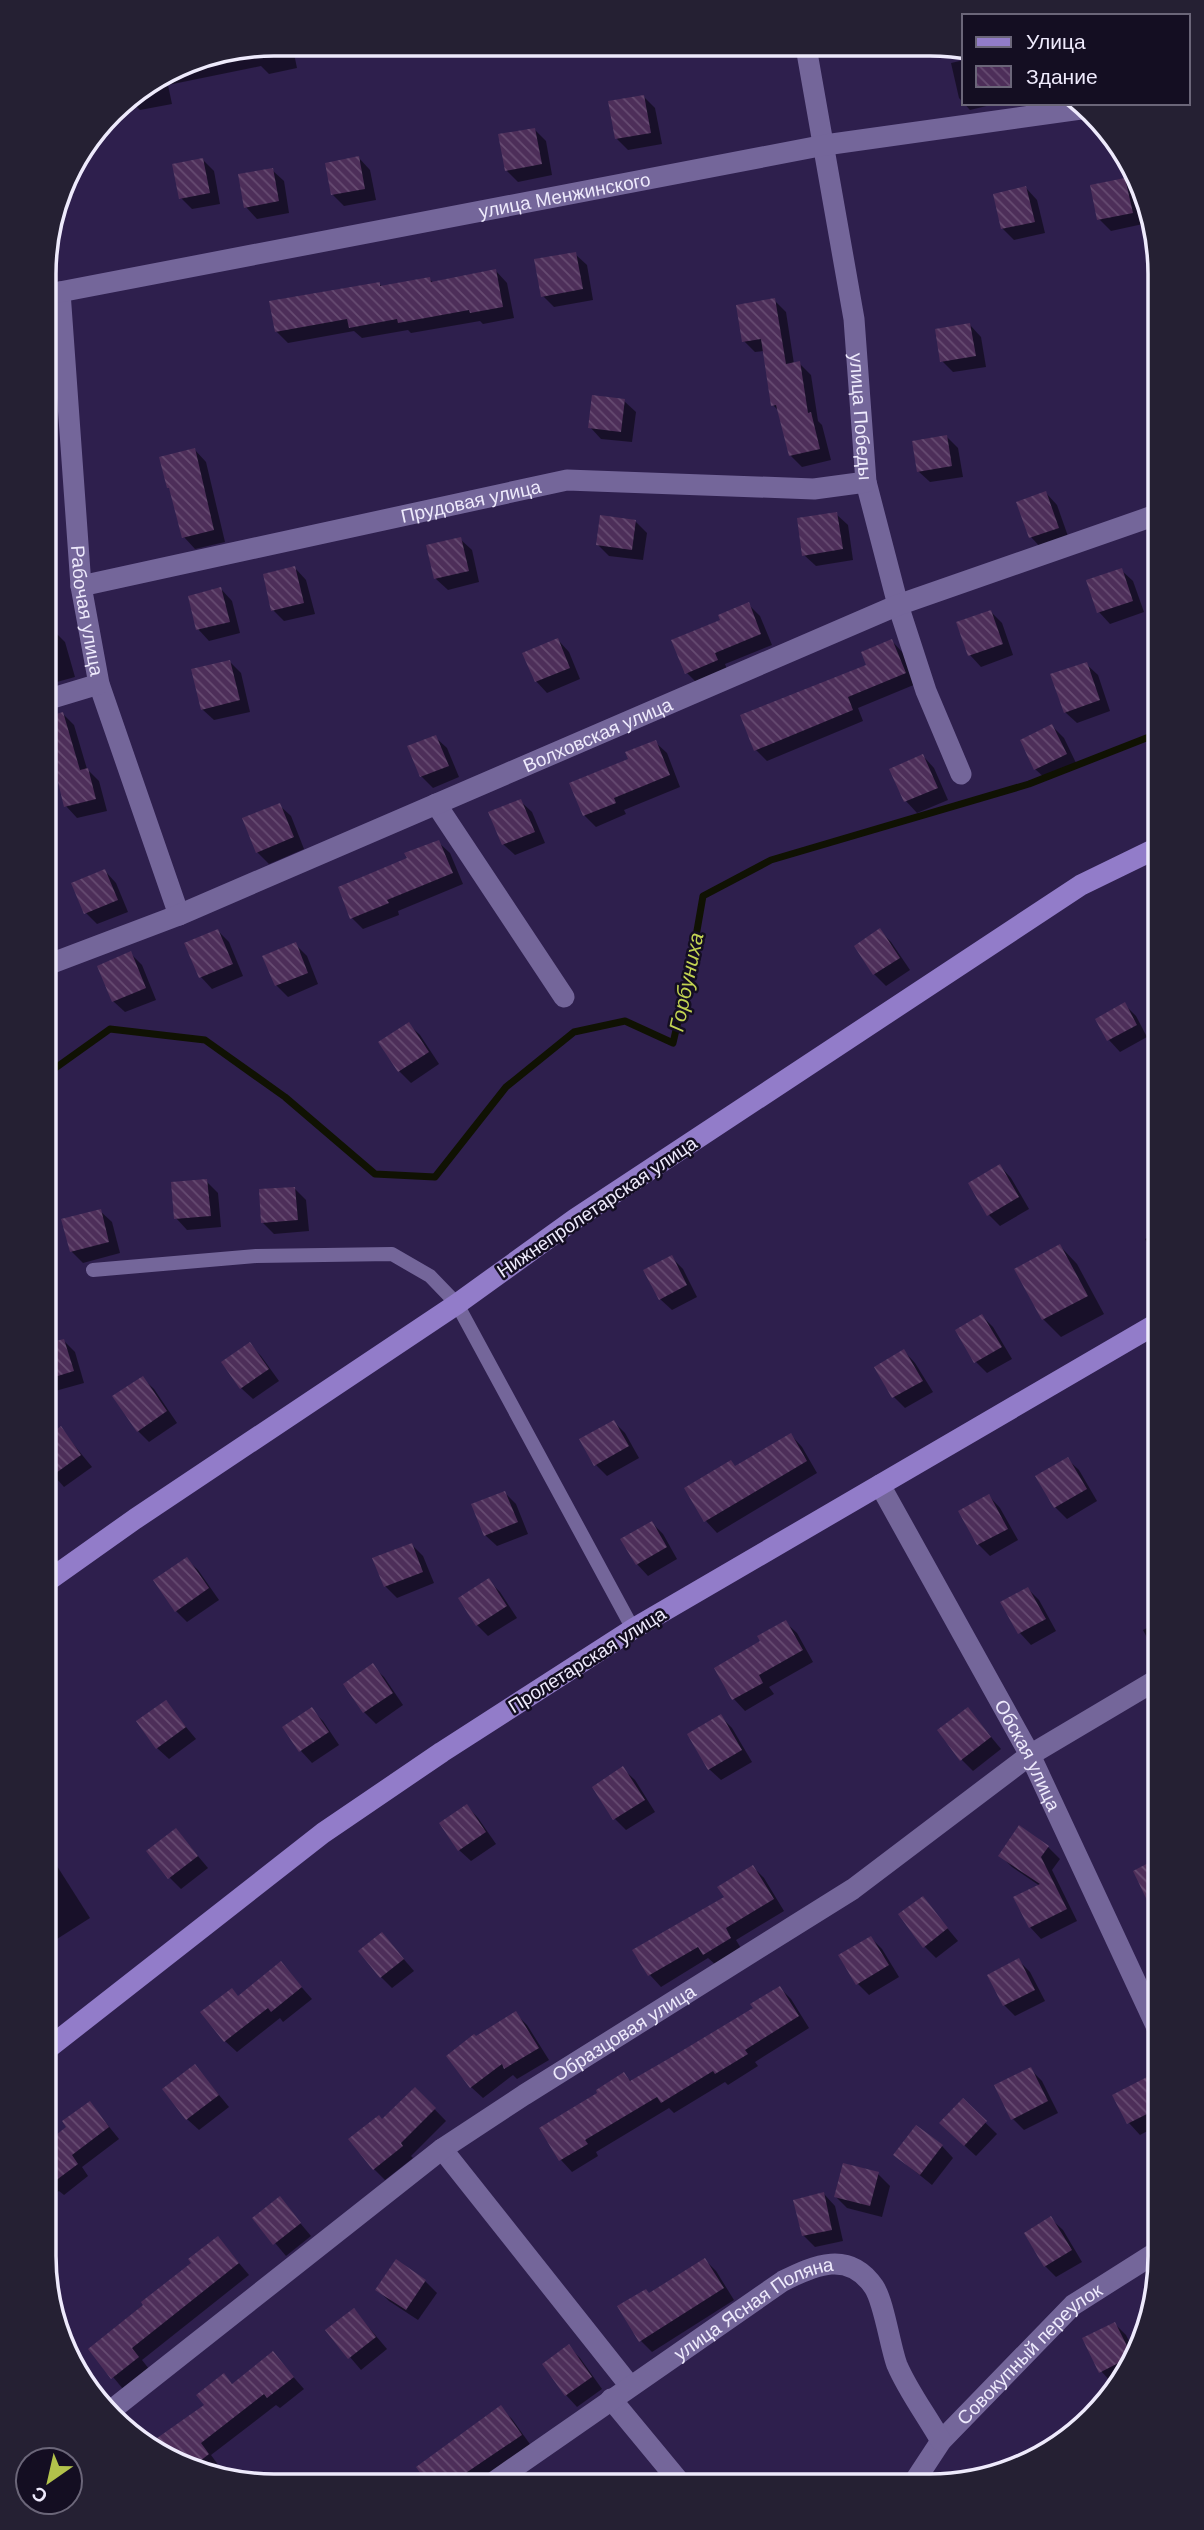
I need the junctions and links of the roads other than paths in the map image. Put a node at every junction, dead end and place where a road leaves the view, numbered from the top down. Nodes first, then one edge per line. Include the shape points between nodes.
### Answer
1 (808, 56) edge
2 (1074, 110) edge
3 (825, 145) junction
4 (56, 292) edge
5 (56, 333) edge
6 (866, 482) junction
7 (1148, 518) edge
8 (81, 586) junction
9 (898, 605) junction
10 (100, 684) junction
11 (56, 697) edge
12 (961, 774) dead end
13 (436, 804) junction
14 (1148, 852) edge
15 (178, 915) junction
16 (56, 962) edge
17 (564, 997) dead end
18 (93, 1270) dead end
19 (457, 1304) junction
20 (1148, 1329) edge
21 (880, 1485) junction
22 (56, 1575) edge
23 (632, 1629) junction
24 (1148, 1685) edge
25 (1030, 1755) junction
26 (1148, 2008) edge
27 (56, 2042) edge
28 (442, 2149) junction
29 (1148, 2258) edge
30 (630, 2386) junction
31 (611, 2399) junction
32 (116, 2406) edge
33 (941, 2441) junction
34 (505, 2474) edge
35 (673, 2474) edge
36 (919, 2474) edge

1 - 3 street, улица Победы
2 - 3 street, улица Менжинского
3 - 4 street, улица Менжинского
3 - 6 street, улица Победы via 854,319
5 - 8 street, Рабочая улица
6 - 8 street, Прудовая улица via 814,489 567,480
6 - 9 street, улица Победы
7 - 9 street, Волховская улица
8 - 10 street, Рабочая улица
9 - 12 street, улица Победы via 926,691
9 - 13 street, Волховская улица
10 - 11 street
10 - 15 street, Рабочая улица
13 - 15 street, Волховская улица
13 - 17 street
14 - 19 main road, Нижнепролетарская улица via 1081,885 575,1219
15 - 16 street, Волховская улица
18 - 19 lane via 256,1256 392,1254 430,1276
19 - 22 main road, Нижнепролетарская улица
19 - 23 lane
20 - 21 main road, Пролетарская улица
21 - 23 main road, Пролетарская улица
21 - 25 street, Обская улица
23 - 27 main road, Пролетарская улица via 323,1833
24 - 25 street, Образцовая улица
25 - 26 street, Обская улица
25 - 28 street, Образцовая улица via 853,1889
28 - 30 street
28 - 32 street, Образцовая улица
29 - 33 street, Совокупный переулок via 1073,2305
30 - 31 street, улица Ясная Поляна
30 - 33 street, улица Ясная Поляна via 783,2281 811,2267 837,2262 858,2272 875,2288 898,2367
31 - 34 street, улица Ясная Поляна
31 - 35 street
33 - 36 street, Совокупный переулок

